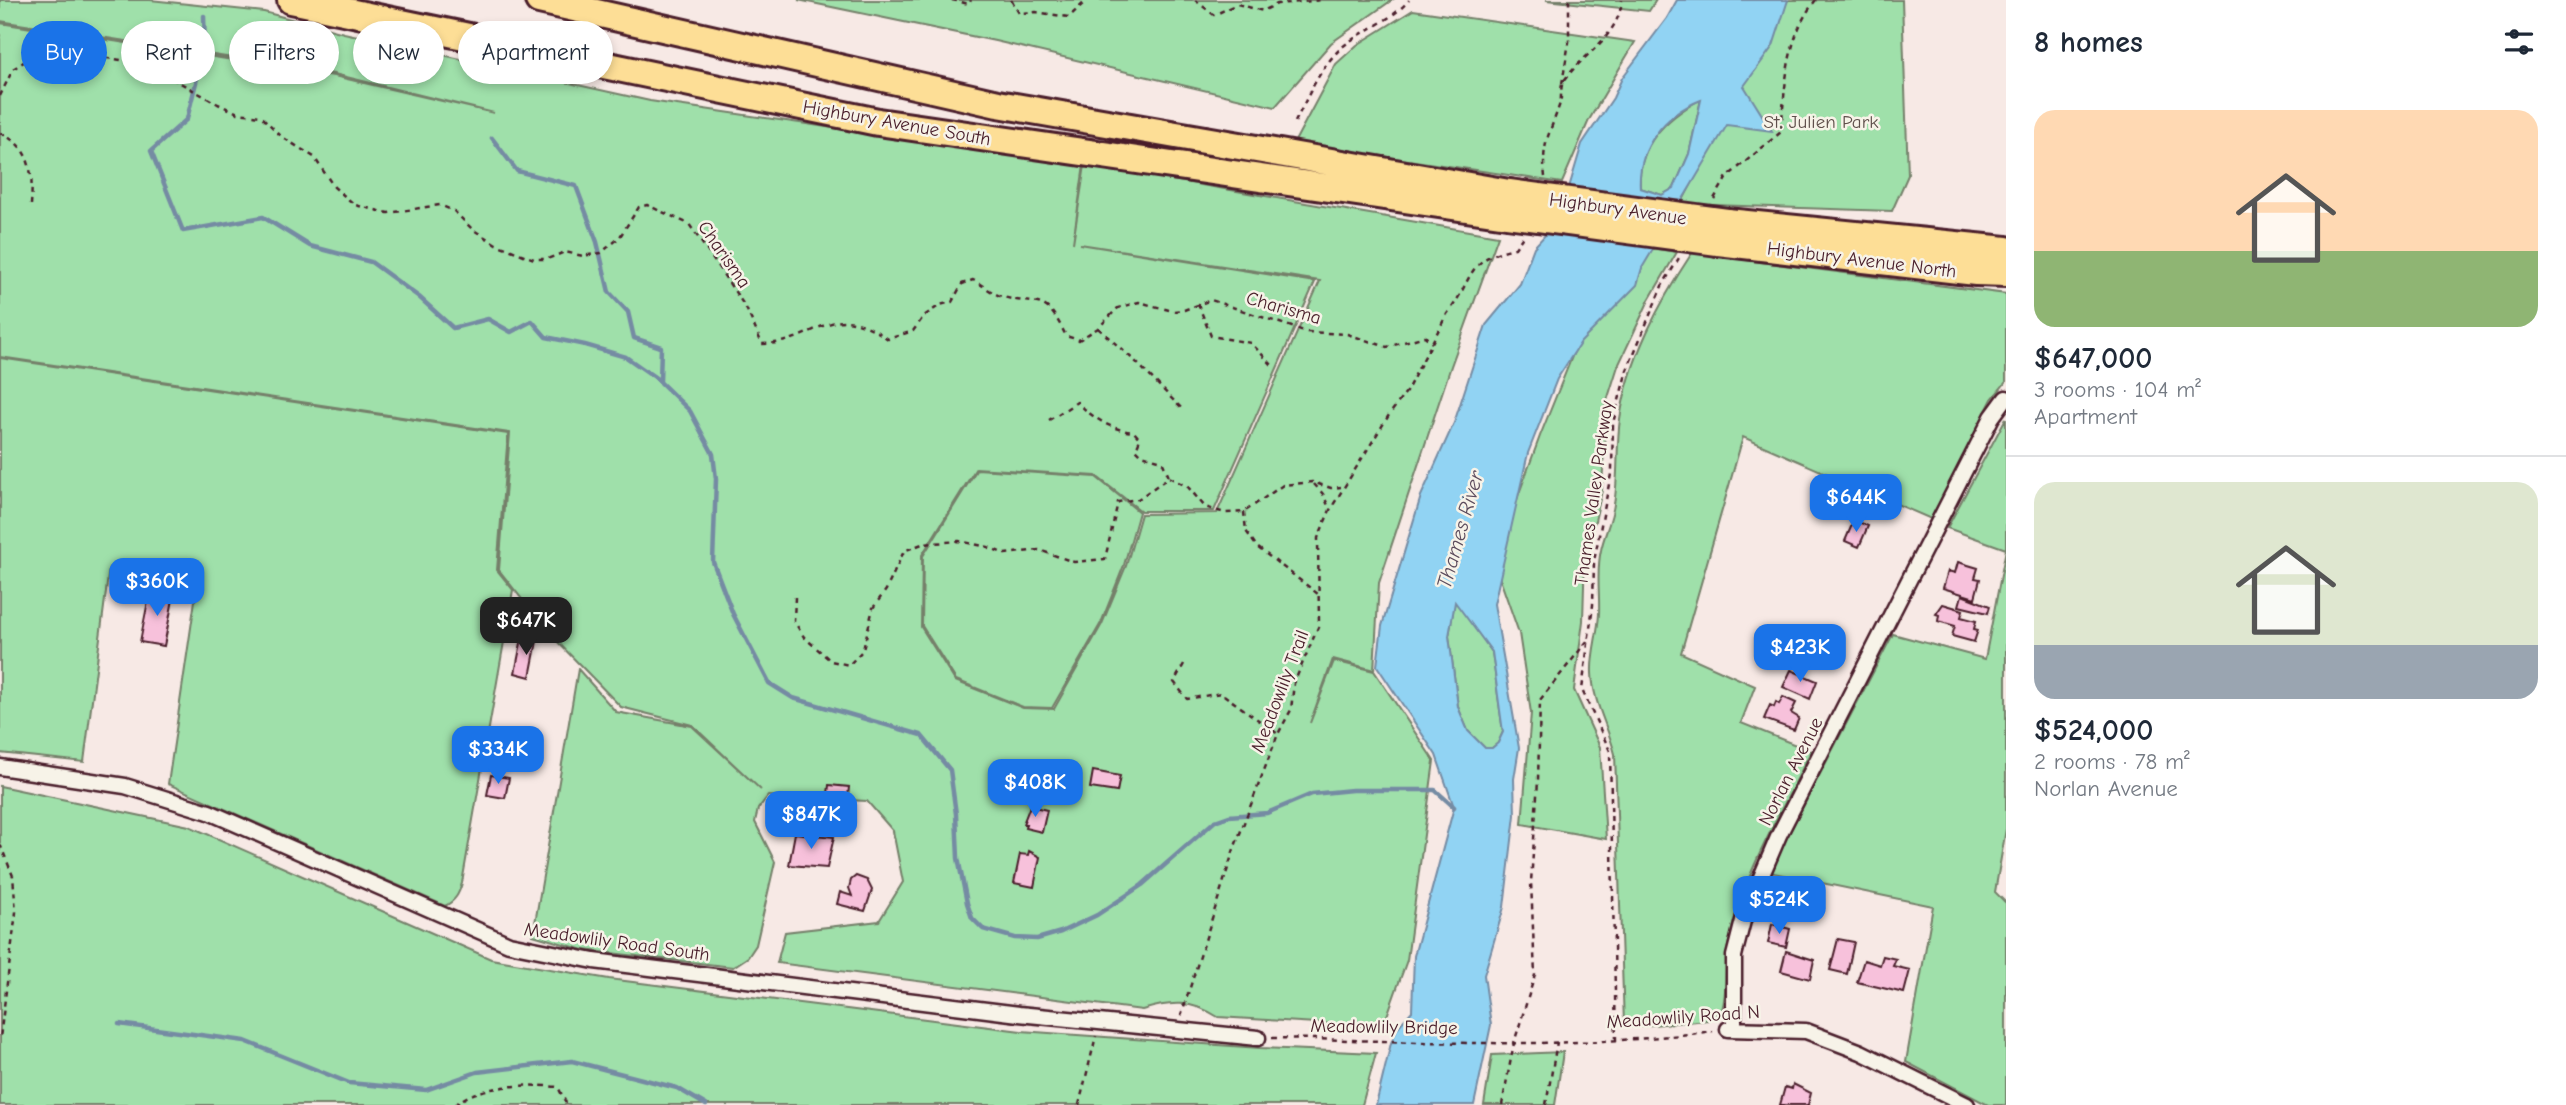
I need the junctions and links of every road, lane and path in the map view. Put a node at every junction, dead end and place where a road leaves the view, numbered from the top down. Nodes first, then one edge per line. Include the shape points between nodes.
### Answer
1 (291, 0) edge
2 (539, 0) edge
3 (952, 0) edge
4 (971, 0) edge
5 (1011, 0) edge
6 (1087, 0) edge
7 (1195, 0) edge
8 (1324, 0) edge
9 (1409, 0) edge
10 (1569, 0) edge
11 (1622, 0) edge
12 (1816, 0) edge
13 (1562, 84) junction
14 (0, 96) edge
15 (1294, 122) dead end
16 (0, 133) edge
17 (1545, 178) dead end
18 (31, 205) dead end
19 (1514, 212) junction
20 (1718, 225) junction
21 (2006, 250) edge
22 (1682, 253) dead end
23 (2006, 273) edge
24 (1198, 303) junction
25 (1098, 328) junction
26 (1432, 343) junction
27 (1274, 367) dead end
28 (2006, 398) edge
29 (1184, 411) dead end
30 (1049, 420) dead end
31 (1169, 477) junction
32 (1312, 482) junction
33 (1343, 487) junction
34 (1330, 510) junction
35 (1244, 512) junction
36 (1320, 595) junction
37 (795, 597) dead end
38 (1589, 638) junction
39 (1184, 664) dead end
40 (1278, 734) junction
41 (0, 767) edge
42 (0, 844) edge
43 (1099, 1023) junction
44 (1731, 1028) junction
45 (1178, 1030) junction
46 (0, 1038) edge
47 (1258, 1038) joint
48 (1616, 1041) junction
49 (1557, 1042) junction
50 (1512, 1043) junction
51 (455, 1105) edge
52 (567, 1105) edge
53 (1079, 1105) edge
54 (1502, 1105) edge
55 (1546, 1105) edge
56 (1967, 1105) edge

1 - 19 highway, Highbury Avenue South via 878,122
2 - 19 highway, Highbury Avenue South via 998,104
3 - 4 path via 969,4
5 - 6 path via 1019,13 1069,17
7 - 8 path via 1214,15 1237,4 1263,11 1277,4
9 - 15 path via 1400,11 1338,50
10 - 13 path
11 - 13 path via 1612,31
12 - 20 path via 1794,40 1781,132 1727,177
13 - 17 path via 1561,100 1542,152
14 - 25 path, Charisma via 13,69 45,48 139,63 238,113 261,116 314,158 334,187 355,205 388,213 440,205 496,244 534,259 565,252 601,253 619,238 639,207 647,205 689,224 746,308 762,344 781,344 838,319 868,324 888,339 913,331 924,316 952,302 962,284 973,279 1001,296 1052,310 1066,336 1079,340
16 - 18 path via 27,153 33,177
19 - 20 highway, Highbury Avenue, bridge
19 - 26 path, Meadowlily Trail via 1521,243 1496,252 1471,271
20 - 21 highway, Highbury Avenue North
20 - 23 highway, Highbury Avenue North via 1976,272
22 - 38 path, Thames Valley Parkway via 1662,286 1627,370 1613,423 1612,469 1594,561
24 - 25 path, Charisma via 1173,311 1139,302 1118,308
24 - 26 path, Charisma via 1211,299 1307,332 1347,334 1387,347 1425,336
24 - 27 path via 1211,336 1251,343
25 - 29 path
26 - 33 path, Meadowlily Trail via 1406,392
28 - 44 street, Norlan Avenue via 1992,417 1769,859 1744,917 1734,956
30 - 31 path via 1077,402 1110,426 1134,432 1140,439 1136,449 1162,461
31 - 35 path via 1188,487 1205,507
31 - 37 path via 1138,499 1118,502 1105,559 1073,562 1039,550 1005,554 959,541 922,544 904,551 873,608 863,650 849,665 831,661 804,637 794,621
32 - 33 path
32 - 34 path
32 - 35 path via 1283,485
33 - 34 path, Meadowlily Trail
34 - 36 path, Meadowlily Trail via 1318,538
35 - 36 path via 1246,531 1257,547
36 - 40 path, Meadowlily Trail via 1319,625 1294,683 1291,710
38 - 48 path, Thames Valley Parkway via 1582,690 1610,751
38 - 50 path via 1540,700 1531,882 1535,975
39 - 40 path via 1174,682 1188,699 1221,693
40 - 45 path, Meadowlily Trail via 1234,849
41 - 43 street, Meadowlily Road South via 125,786 209,812 509,944 594,961
42 - 46 path via 13,876 16,912
43 - 45 street, Meadowlily Road South
43 - 53 path
44 - 48 path, Meadowlily Road N
44 - 56 street, Meadowlily Road N via 1806,1031 1861,1052
45 - 47 street, Meadowlily Road South
47 - 50 path, Meadowlily Bridge
48 - 49 path, Meadowlily Road N
49 - 50 path, Meadowlily Road N
49 - 55 path
50 - 54 path
51 - 52 path via 481,1092 528,1084 558,1087

